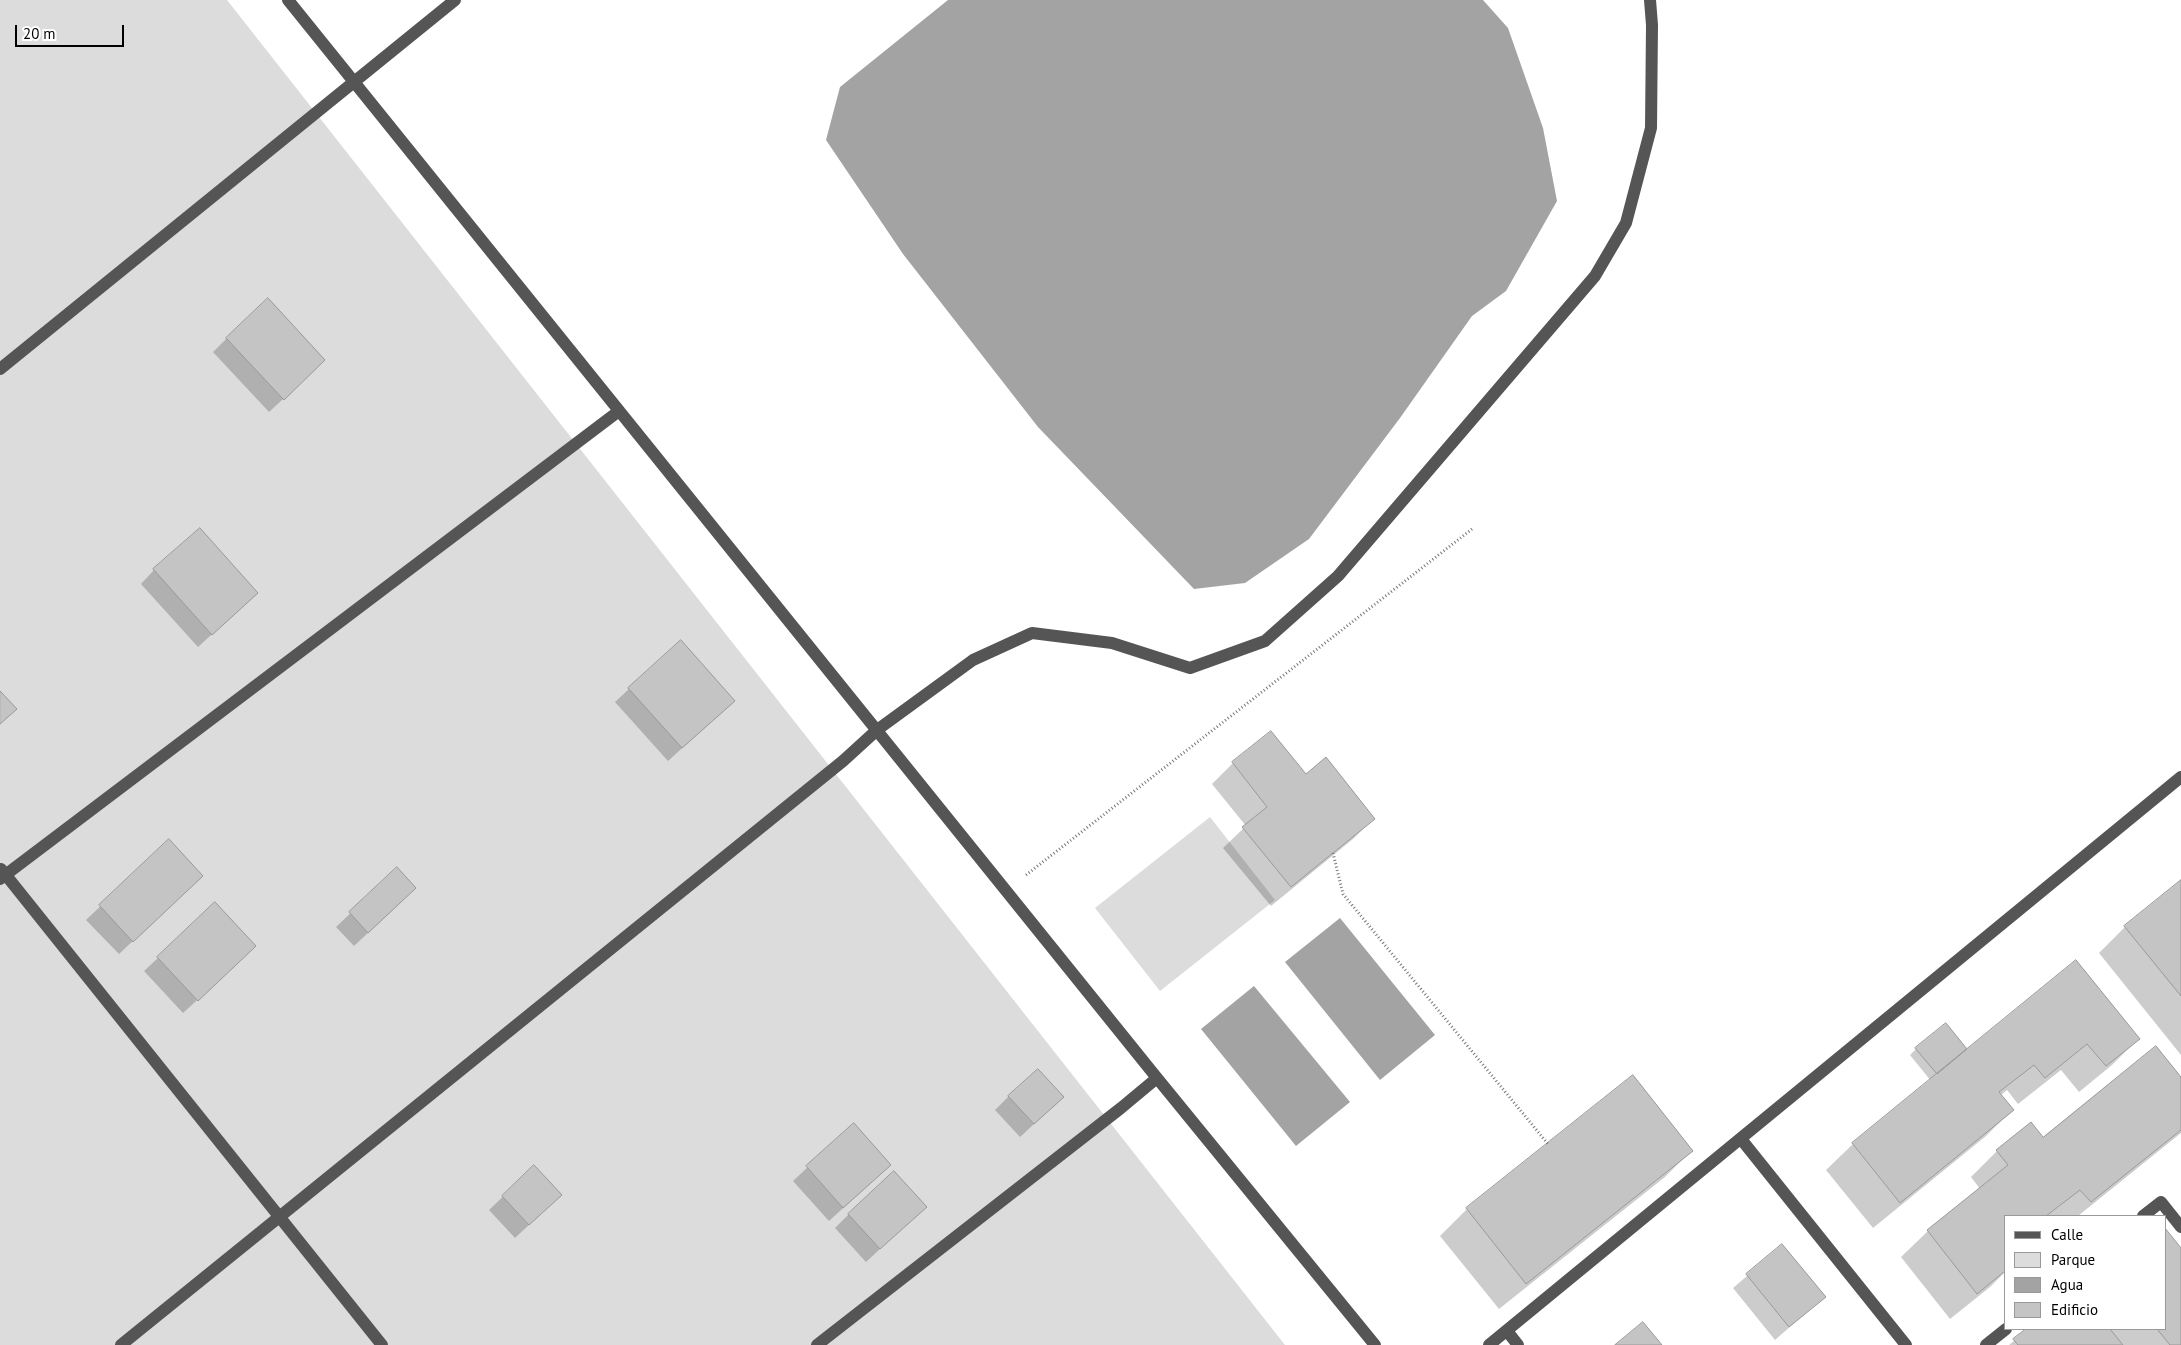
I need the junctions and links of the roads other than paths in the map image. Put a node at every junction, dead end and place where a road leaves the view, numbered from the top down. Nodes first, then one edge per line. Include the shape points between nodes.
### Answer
1 (288, 0) edge
2 (455, 0) edge
3 (1650, 0) edge
4 (353, 81) junction
5 (0, 368) edge
6 (619, 411) junction
7 (877, 730) junction
8 (2181, 777) edge
9 (2, 874) edge
10 (1157, 1078) junction
11 (1741, 1139) junction
12 (2144, 1215) edge
13 (280, 1218) junction
14 (2181, 1226) edge
15 (2005, 1330) edge
16 (1507, 1331) junction
17 (121, 1345) edge
18 (382, 1345) edge
19 (817, 1345) edge
20 (1375, 1345) edge
21 (1488, 1345) edge
22 (1518, 1345) edge
23 (1906, 1345) edge
24 (1986, 1345) edge

1 - 4 street
2 - 4 street
3 - 7 street via 1651,128 1626,223 1595,276 1338,576 1266,642 1190,668 1112,643 1032,633 973,660
4 - 5 street
4 - 6 street
6 - 7 street
6 - 9 street
7 - 10 street
7 - 13 street
8 - 11 street
9 - 13 street
10 - 19 street
10 - 20 street
11 - 16 street
11 - 23 street
12 - 14 street via 2160,1202
13 - 17 street
13 - 18 street
15 - 24 street
16 - 21 street
16 - 22 street

